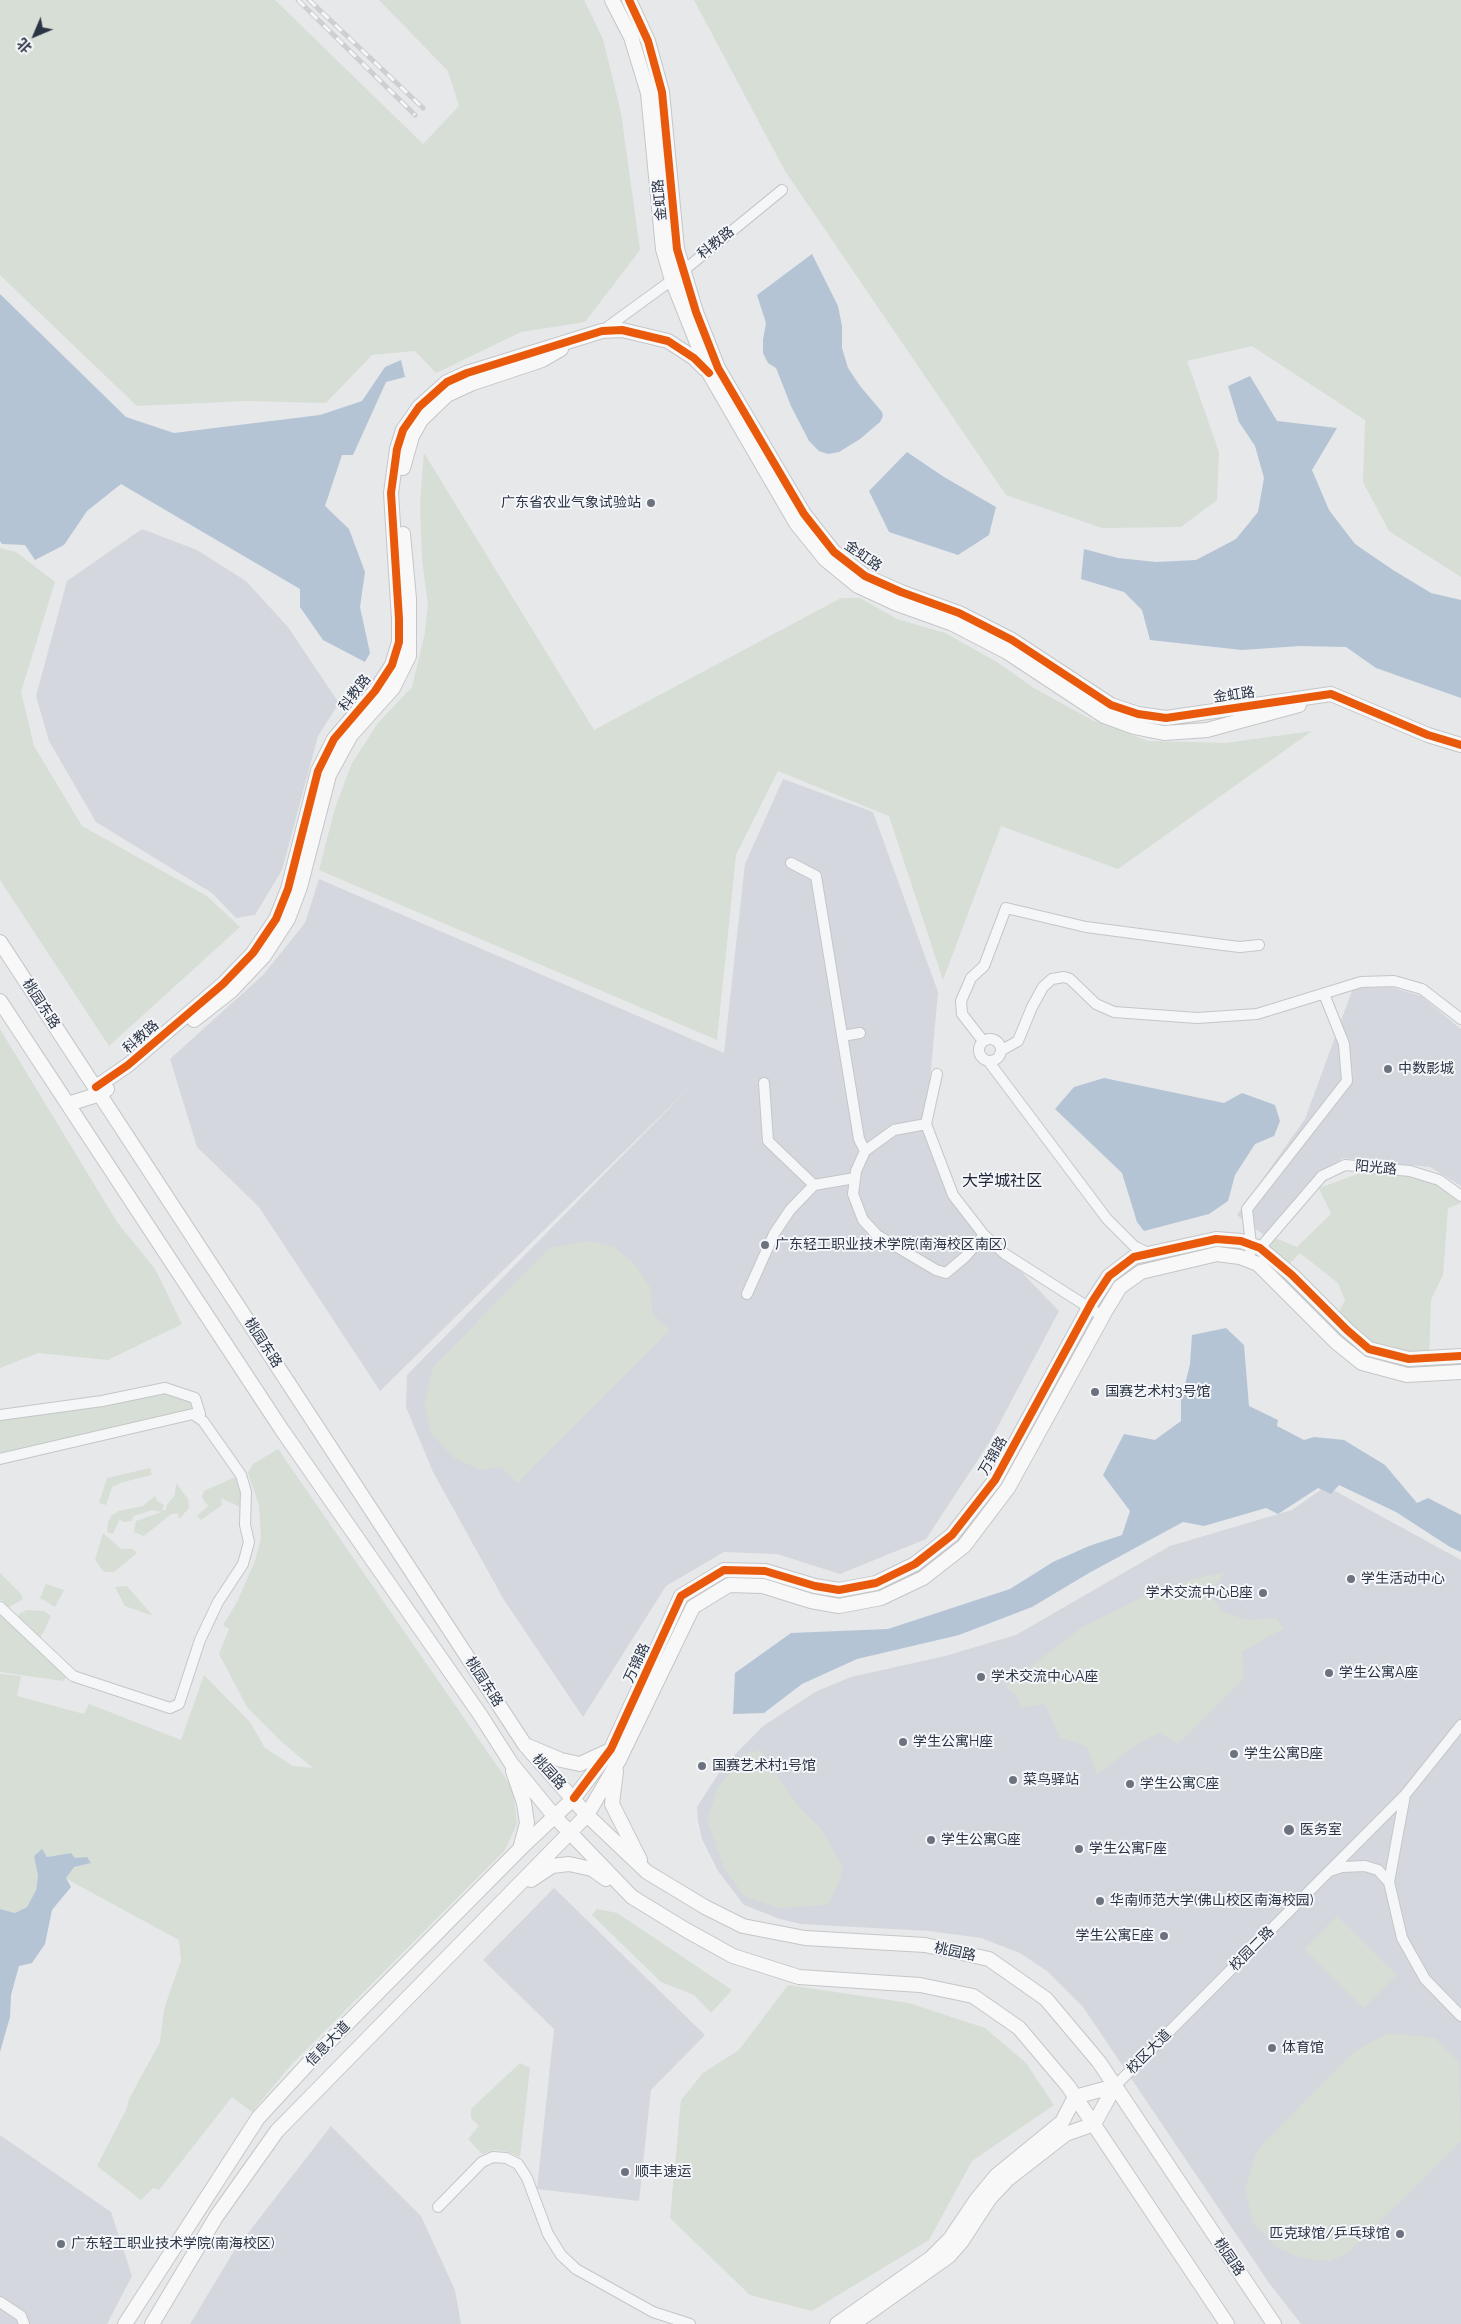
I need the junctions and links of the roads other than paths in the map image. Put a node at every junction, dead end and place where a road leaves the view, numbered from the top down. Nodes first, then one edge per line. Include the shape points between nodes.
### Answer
1 (612, 0) edge
2 (629, 0) edge
3 (782, 190) dead end
4 (683, 270) junction
5 (672, 280) junction
6 (602, 331) junction
7 (709, 373) junction
8 (1330, 694) junction
9 (1461, 745) edge
10 (791, 863) dead end
11 (0, 942) edge
12 (1259, 945) dead end
13 (1324, 994) junction
14 (0, 1001) edge
15 (1461, 1019) edge
16 (860, 1033) dead end
17 (842, 1036) junction
18 (982, 1042) junction
19 (1002, 1050) junction
20 (989, 1062) junction
21 (937, 1074) dead end
22 (764, 1083) dead end
23 (98, 1090) junction
24 (68, 1104) junction
25 (926, 1124) junction
26 (865, 1150) junction
27 (855, 1178) junction
28 (814, 1185) junction
29 (1461, 1196) edge
30 (984, 1236) junction
31 (1256, 1247) junction
32 (1150, 1254) junction
33 (1249, 1260) junction
34 (747, 1294) dead end
35 (1089, 1308) junction
36 (1102, 1316) junction
37 (1461, 1356) edge
38 (1461, 1372) edge
39 (200, 1414) dead end
40 (0, 1415) edge
41 (0, 1459) edge
42 (0, 1607) edge
43 (1461, 1725) edge
44 (525, 1744) junction
45 (615, 1755) junction
46 (511, 1763) junction
47 (1405, 1795) junction
48 (574, 1798) junction
49 (587, 1816) junction
50 (555, 1817) junction
51 (570, 1832) junction
52 (520, 1850) junction
53 (646, 1872) junction
54 (1326, 1873) junction
55 (1389, 1882) junction
56 (632, 1896) junction
57 (506, 1898) junction
58 (1461, 2016) edge
59 (1183, 2018) joint
60 (1115, 2086) junction
61 (1075, 2097) junction
62 (1094, 2124) junction
63 (438, 2207) dead end
64 (0, 2302) edge
65 (24, 2324) edge
66 (124, 2324) edge
67 (152, 2324) edge
68 (690, 2324) edge
69 (837, 2324) edge
70 (853, 2324) edge
71 (1228, 2324) edge
72 (1274, 2324) edge

1 - 5 street, 金虹路 via 631,37 648,93 663,249
2 - 4 street, 金虹路 via 648,40 662,92 677,249
3 - 4 street, 科教路
4 - 5 street, 科教路
4 - 8 street, 金虹路 via 718,368 804,514 834,552 865,576 959,613 1012,640 1110,705 1138,714 1166,718
5 - 6 street, 科教路
5 - 7 street, 金虹路
6 - 7 street, 科教路 via 630,332 668,341 694,358
6 - 23 street, 科教路 via 578,338 542,360 473,383 448,395 421,420 406,452 400,493 409,598 409,656 393,688 351,735 328,775 300,887 288,919 264,956 231,991 130,1073
7 - 8 street, 金虹路 via 796,523 824,559 858,586 953,624 1007,652 1104,716 1164,733 1207,730 1272,714
8 - 9 street via 1428,735
10 - 17 street via 816,876
11 - 23 street, 桃园东路
12 - 18 street via 1240,947 1086,927 1006,908 984,966 971,978 962,1002 962,1014
13 - 15 street via 1361,982 1394,981 1422,989
13 - 19 street via 1257,1014 1197,1018 1114,1012 1096,1004 1070,979 1052,979 1043,987 1032,1007 1018,1041
13 - 31 street via 1344,1044 1348,1081 1247,1209
14 - 24 street, 桃园东路
16 - 17 street
17 - 26 street via 859,1139
18 - 19 street via 993,1039
18 - 20 street via 979,1052 982,1059
19 - 20 street via 997,1060
20 - 32 street via 1107,1219 1134,1246
21 - 25 street
22 - 28 street via 768,1141
23 - 24 street, 科教路
23 - 44 street, 桃园东路
24 - 46 street, 桃园东路 via 282,1430
25 - 26 street via 894,1130
25 - 30 street via 953,1195
26 - 27 street
27 - 28 street
27 - 30 street via 854,1194 863,1220 878,1235 936,1270 946,1273
28 - 34 street via 790,1210 774,1234
29 - 31 street, 阳光路 via 1439,1180 1410,1171 1345,1165 1322,1176
30 - 35 street via 1005,1254
31 - 32 street, 万锦路 via 1241,1241 1216,1239
31 - 33 street
31 - 37 street, 万锦路 via 1292,1275 1370,1349 1409,1359
32 - 35 street, 万锦路 via 1134,1258 1109,1276
33 - 36 street, 万锦路 via 1218,1254 1141,1272 1120,1287
33 - 38 street, 万锦路 via 1258,1264 1336,1342 1362,1363 1407,1374
35 - 36 street
35 - 45 street, 万锦路 via 995,1480 952,1535 915,1564 876,1583 839,1590 766,1571 724,1570 681,1596
36 - 45 street, 万锦路 via 1008,1488 964,1546 923,1578 881,1598 839,1606 763,1586 728,1585 693,1607
39 - 40 street via 195,1398 165,1388 102,1401
41 - 42 street via 193,1414 203,1421 241,1475 246,1492 245,1525 249,1542 243,1564 218,1602 200,1640 179,1704 170,1708 73,1676
43 - 47 street, 校园二路
44 - 45 street via 560,1760 580,1764
44 - 48 street, 桃园路
45 - 48 street, 万锦路
45 - 49 street, 万锦路
45 - 53 street via 612,1804
46 - 50 street, 桃园路
46 - 52 street via 527,1823
47 - 54 street, 校园二路
47 - 55 street
48 - 49 street, 桃园路
48 - 50 street, 信息大道
49 - 51 street, 信息大道
49 - 53 street, 桃园路
50 - 51 street, 桃园路
50 - 52 street, 信息大道
51 - 56 street, 桃园路
51 - 57 street, 信息大道
52 - 66 street, 信息大道 via 316,2055 258,2118
53 - 60 street, 桃园路 via 743,1926 805,1938 925,1945 989,1960 1046,1999
54 - 55 street via 1342,1866 1365,1866 1378,1870
54 - 59 street, 校园二路
55 - 58 street via 1402,1938 1416,1965
56 - 57 street via 592,1869 569,1864 552,1866
56 - 61 street, 桃园路 via 733,1956 800,1977 920,1984 973,1996 1019,2028
57 - 67 street, 信息大道 via 277,2131 216,2217
59 - 60 street, 校区大道
60 - 61 street
60 - 62 street
60 - 72 street, 桃园路
61 - 62 street, 桃园路
61 - 69 street via 1062,2122 996,2176 950,2239 931,2258
62 - 70 street via 1066,2134 1008,2179 990,2198 949,2256
62 - 71 street, 桃园路
63 - 68 street via 482,2162 493,2157 506,2158 518,2164 527,2178 548,2234 561,2255 576,2269 653,2312
64 - 65 street via 21,2316

